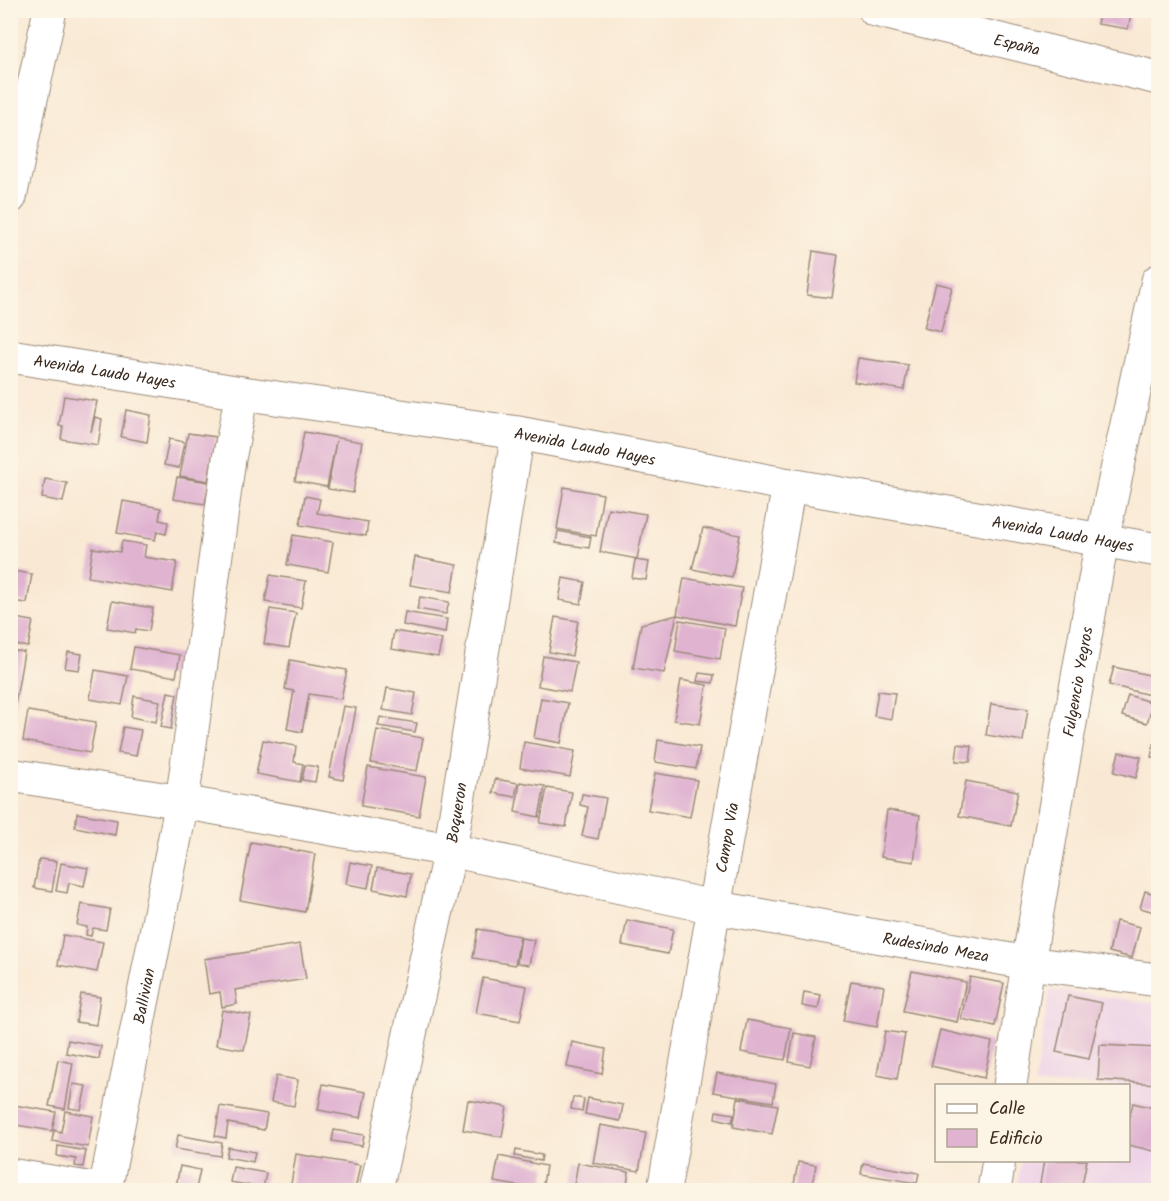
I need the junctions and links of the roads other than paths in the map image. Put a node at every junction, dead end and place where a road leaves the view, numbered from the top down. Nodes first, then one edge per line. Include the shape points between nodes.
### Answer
1 (50, 10) edge
2 (875, 10) edge
3 (1158, 78) edge
4 (10, 197) edge
5 (1158, 281) edge
6 (10, 356) edge
7 (242, 393) junction
8 (518, 433) junction
9 (789, 485) junction
10 (1103, 534) junction
11 (1158, 536) edge
12 (1158, 550) edge
13 (10, 774) edge
14 (182, 802) junction
15 (450, 850) junction
16 (713, 907) junction
17 (1028, 963) junction
18 (1158, 980) edge
19 (1010, 1084) edge
20 (999, 1162) edge
21 (10, 1175) edge
22 (99, 1191) edge
23 (105, 1191) edge
24 (376, 1191) edge
25 (664, 1191) edge
26 (994, 1191) edge

1 - 4 street
2 - 3 street, España
5 - 10 street, Fulgencio Yegros
6 - 7 street, Avenida Laudo Hayes
7 - 8 street, Avenida Laudo Hayes
7 - 14 street, Ballivian via 229,459
8 - 9 street, Avenida Laudo Hayes
8 - 15 street, Boqueron
9 - 10 street, Avenida Laudo Hayes
9 - 16 street, Campo Via
10 - 11 street
10 - 12 street, Avenida Laudo Hayes
10 - 17 street, Fulgencio Yegros
13 - 14 street, Rudesindo Meza
14 - 15 street, Rudesindo Meza
14 - 23 street, Ballivian
15 - 16 street, Rudesindo Meza
15 - 24 street, Boqueron
16 - 17 street, Rudesindo Meza
16 - 25 street, Campo Via
17 - 18 street, Rudesindo Meza
17 - 19 street, Fulgencio Yegros
20 - 26 street
21 - 22 street

